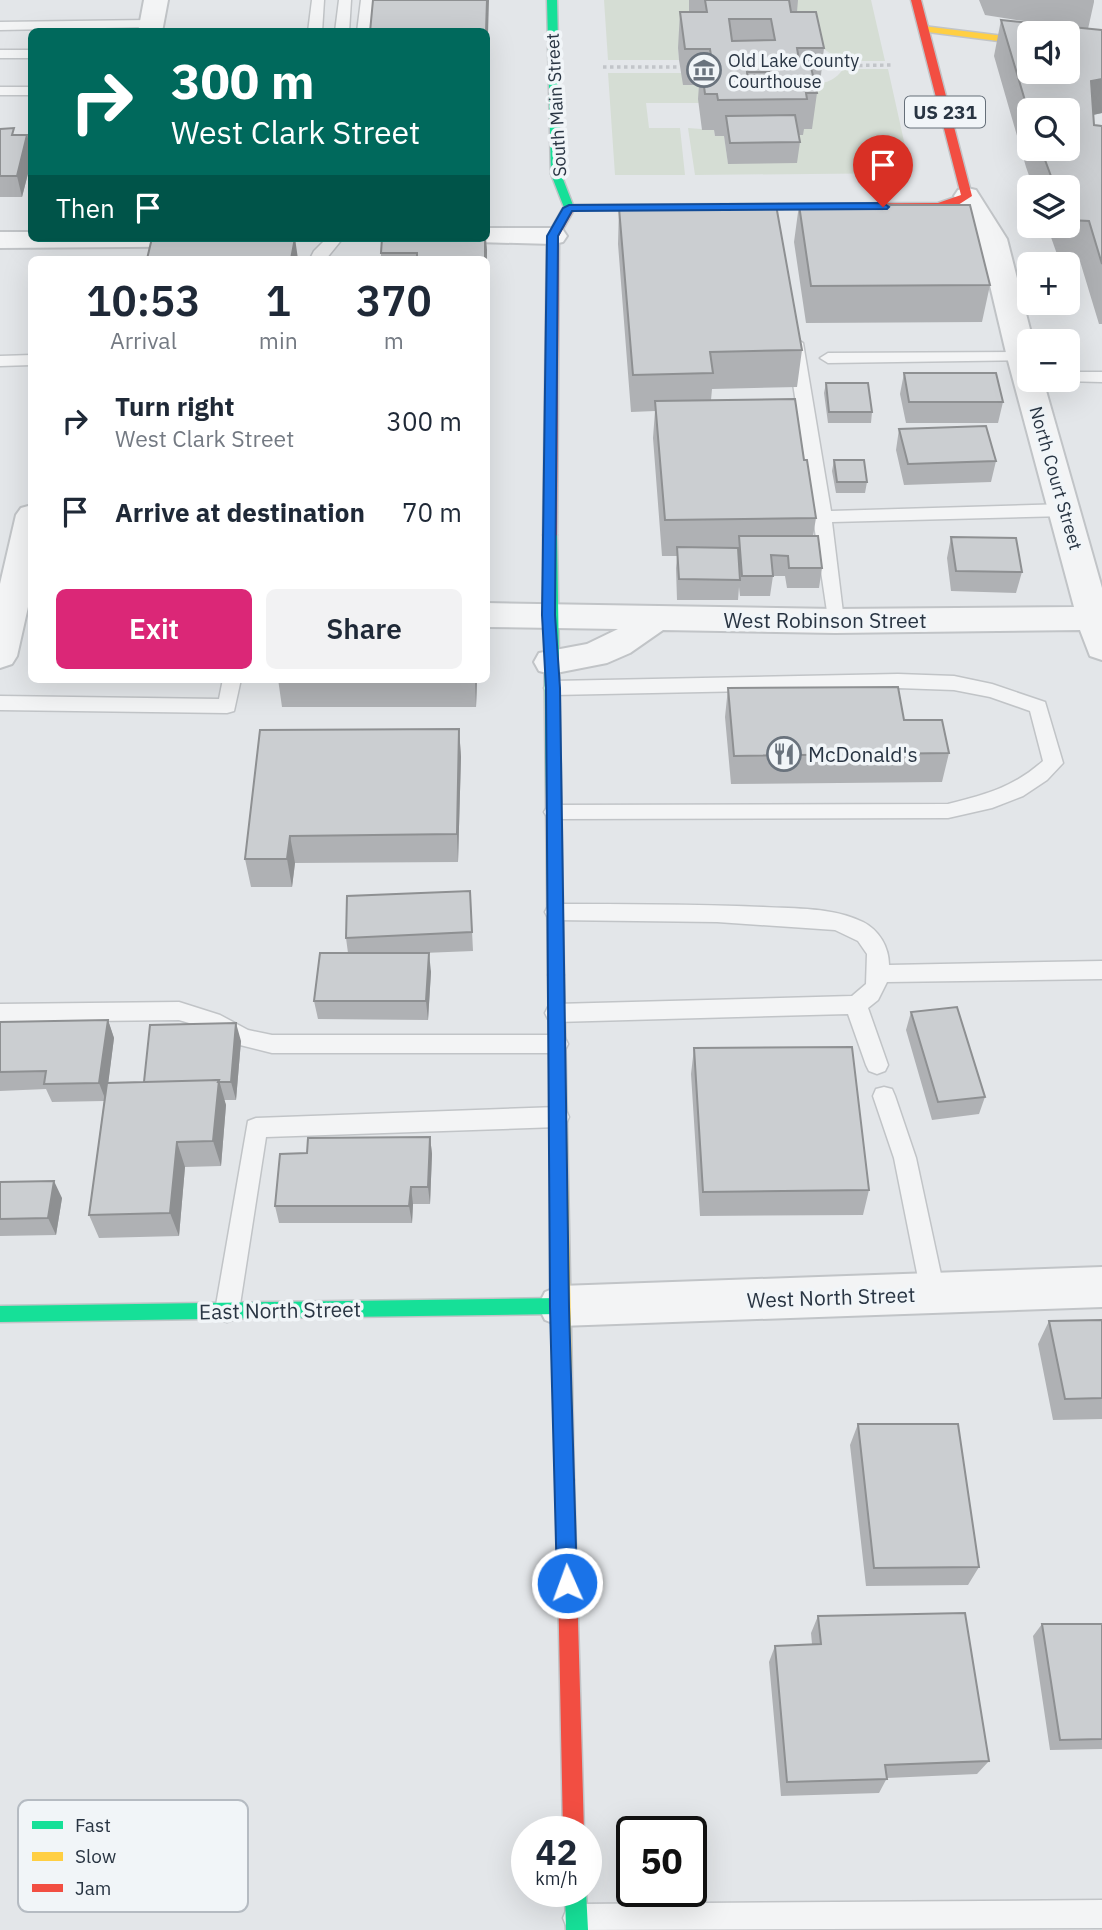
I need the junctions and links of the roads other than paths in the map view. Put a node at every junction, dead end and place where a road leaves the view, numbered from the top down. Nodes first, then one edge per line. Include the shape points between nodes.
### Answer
1 (156, 0) edge
2 (318, 0) edge
3 (345, 0) edge
4 (367, 0) edge
5 (552, 0) edge
6 (916, 0) edge
7 (0, 26) edge
8 (150, 28) edge
9 (315, 28) edge
10 (342, 28) edge
11 (364, 28) edge
12 (923, 29) junction
13 (1017, 41) edge
14 (0, 54) edge
15 (28, 54) edge
16 (0, 91) edge
17 (28, 91) edge
18 (967, 196) junction
19 (569, 208) junction
20 (490, 236) edge
21 (553, 236) junction
22 (0, 240) edge
23 (28, 241) edge
24 (40, 242) edge
25 (172, 242) edge
26 (332, 242) edge
27 (101, 245) edge
28 (319, 256) edge
29 (793, 328) edge
30 (1017, 334) edge
31 (828, 358) dead end
32 (28, 360) edge
33 (0, 361) edge
34 (1017, 369) edge
35 (1080, 377) edge
36 (1102, 377) edge
37 (1032, 392) edge
38 (1066, 510) junction
39 (823, 517) junction
40 (28, 550) edge
41 (490, 615) edge
42 (548, 615) junction
43 (20, 619) edge
44 (654, 619) junction
45 (835, 621) junction
46 (1099, 628) edge
47 (0, 656) edge
48 (552, 675) junction
49 (231, 683) edge
50 (0, 703) edge
51 (554, 812) junction
52 (555, 912) junction
53 (1102, 970) edge
54 (879, 974) junction
55 (856, 1005) junction
56 (0, 1013) edge
57 (556, 1013) junction
58 (556, 1044) junction
59 (877, 1065) dead end
60 (884, 1096) dead end
61 (558, 1117) junction
62 (1102, 1287) edge
63 (933, 1293) junction
64 (559, 1307) junction
65 (227, 1311) junction
66 (0, 1314) edge
67 (574, 1816) edge
68 (577, 1913) edge
69 (1102, 1914) edge
70 (881, 1923) edge

1 - 8 street
2 - 9 lane
3 - 10 lane
4 - 11 lane
5 - 19 main road, South Main Street via 556,174
6 - 12 main road, US 231
7 - 8 lane
12 - 13 main road
12 - 18 main road, North Court Street / US 231
14 - 15 lane
16 - 17 lane
18 - 19 main road via 938,206 775,214
18 - 30 street, North Court Street via 993,239
19 - 21 main road
20 - 21 street
21 - 42 main road
22 - 23 street
24 - 27 street
25 - 27 street
26 - 28 lane
29 - 39 lane
31 - 34 lane
32 - 33 lane
35 - 36 lane
37 - 38 street, North Court Street
38 - 39 lane
38 - 46 street, North Court Street
39 - 45 lane
40 - 43 street
41 - 42 street, West Robinson Street
42 - 44 street, West Robinson Street
42 - 48 main road
43 - 47 street
44 - 45 street, West Robinson Street
44 - 48 street via 625,642
45 - 46 street, West Robinson Street
48 - 51 main road
48 - 51 lane via 954,683 1038,707 1053,764 1032,784 1006,798 948,811
49 - 50 lane via 227,706
51 - 52 main road
52 - 54 lane via 716,913 836,921 856,928 876,946
52 - 57 main road
53 - 54 lane
54 - 55 lane via 869,998
55 - 57 lane
55 - 59 lane
56 - 58 lane via 179,1011 212,1020 244,1038 272,1044
57 - 58 main road
58 - 61 main road
60 - 63 lane via 905,1158
61 - 64 main road
61 - 65 lane via 256,1128
62 - 63 street, West North Street
63 - 64 street, West North Street
64 - 65 main road, East North Street
64 - 67 main road
65 - 66 main road, East North Street
68 - 70 lane
69 - 70 lane

